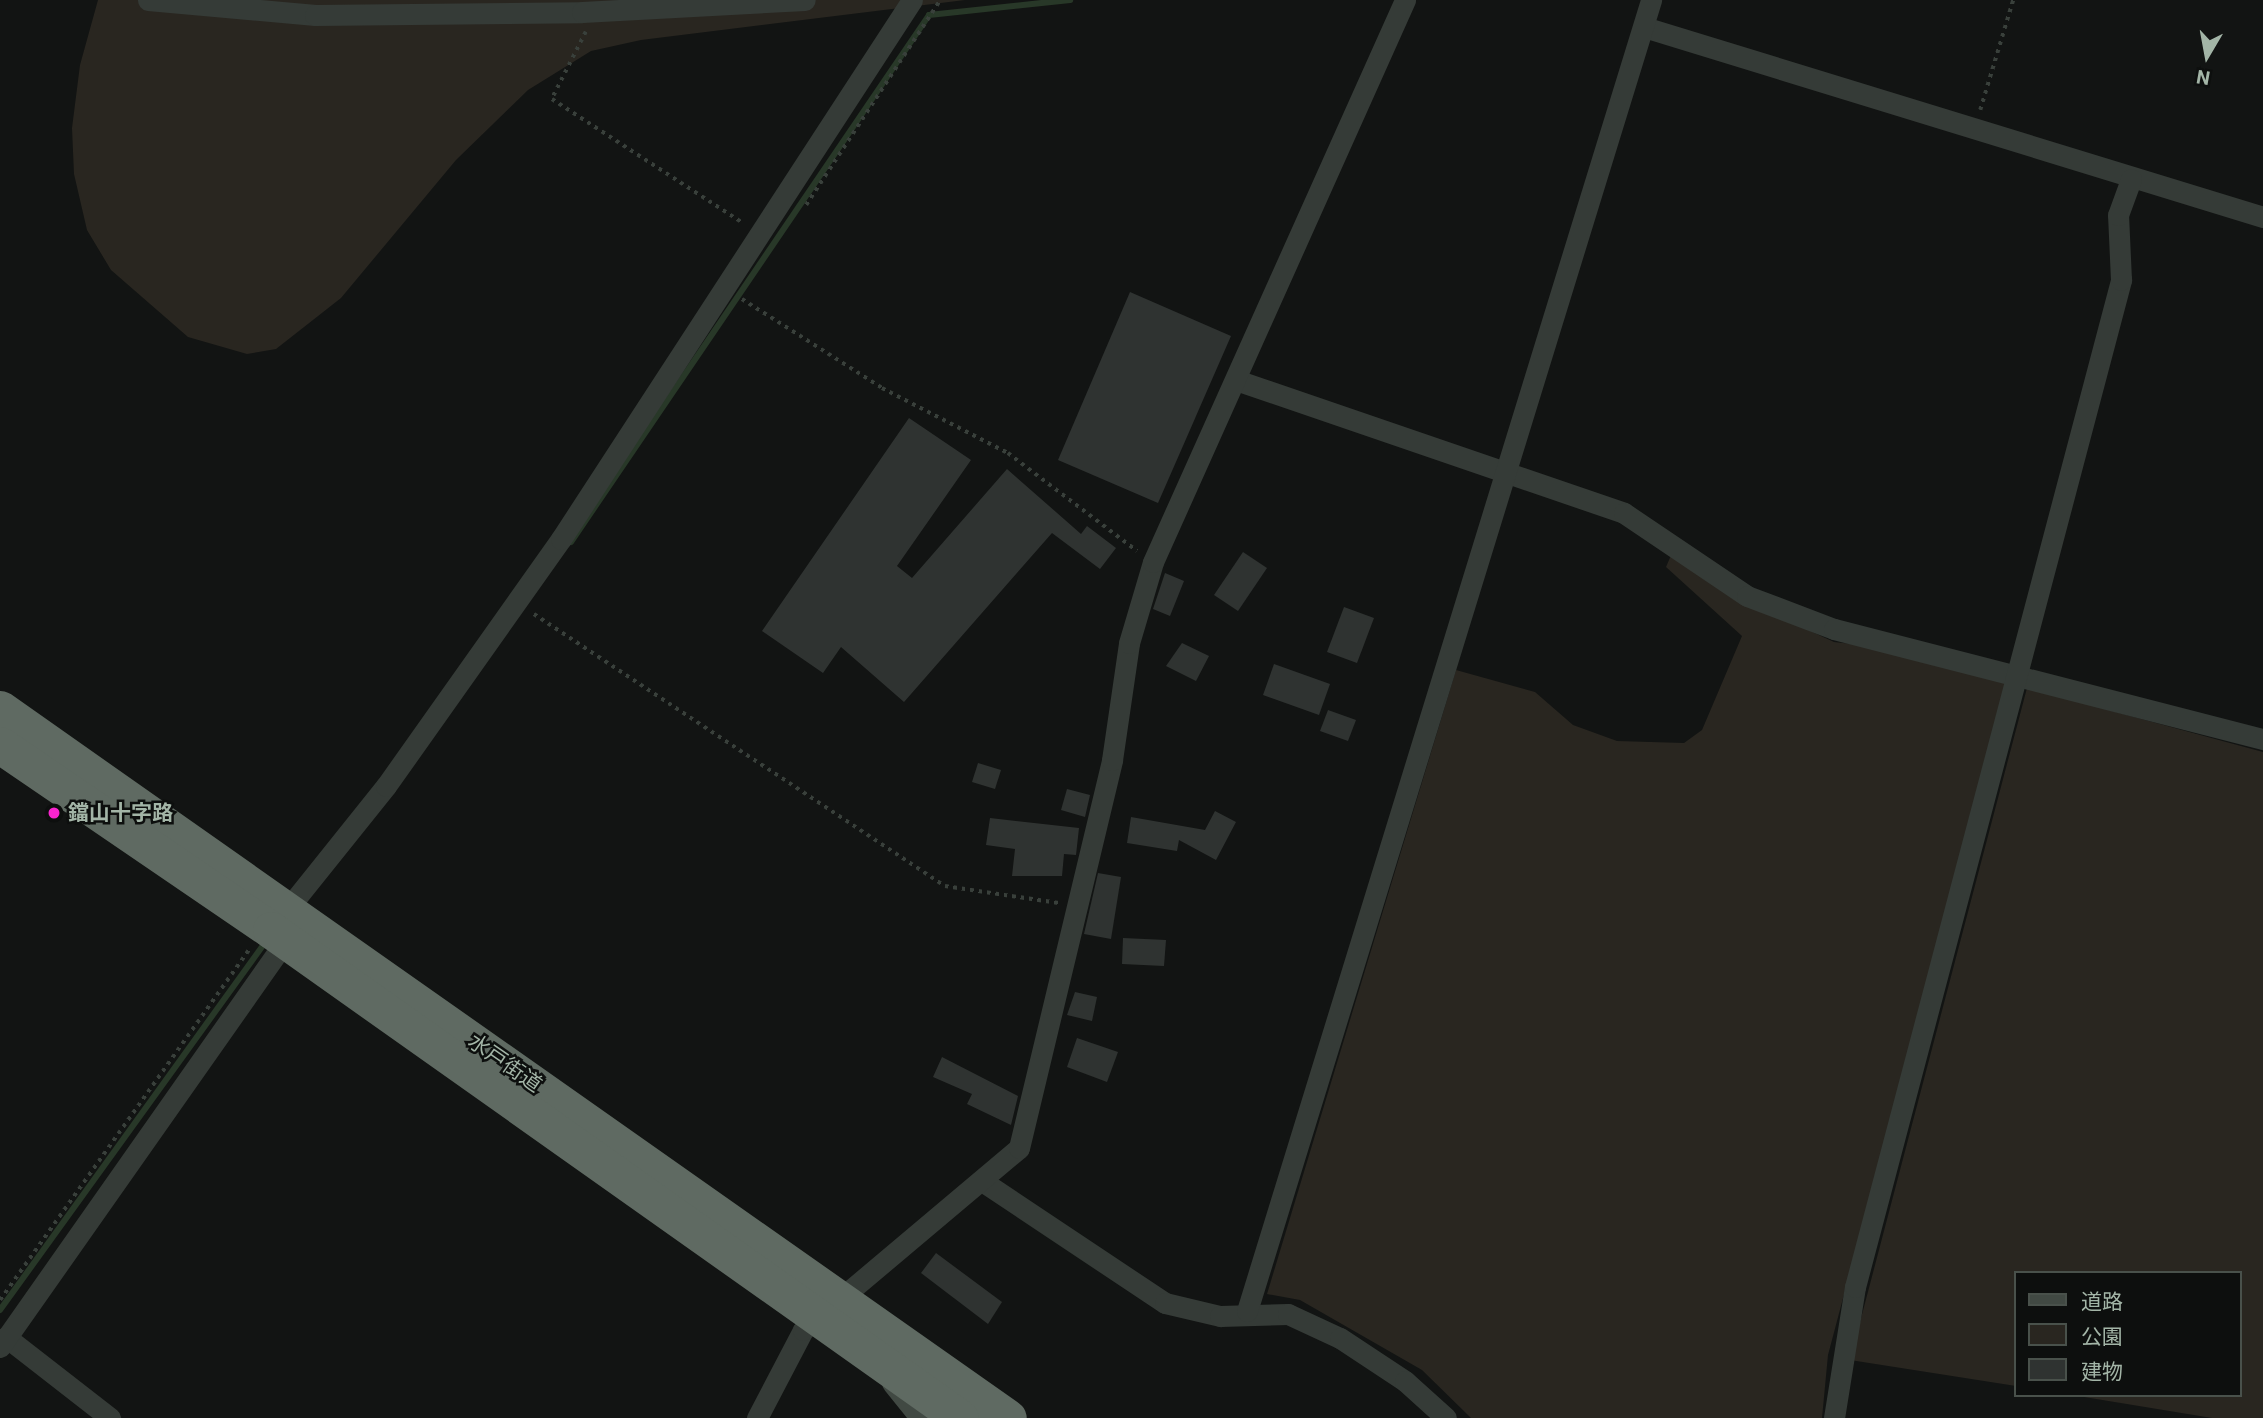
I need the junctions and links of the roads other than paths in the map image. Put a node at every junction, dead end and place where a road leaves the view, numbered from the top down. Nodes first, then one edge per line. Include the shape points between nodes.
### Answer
1 (148, 0) edge
2 (805, 0) edge
3 (912, 0) edge
4 (1405, 0) edge
5 (1651, 0) edge
6 (1644, 27) junction
7 (2131, 179) junction
8 (2263, 217) edge
9 (1236, 380) junction
10 (1503, 475) junction
11 (2019, 674) junction
12 (0, 709) edge
13 (2263, 739) edge
14 (0, 745) edge
15 (277, 927) junction
16 (982, 1181) junction
17 (828, 1306) junction
18 (1247, 1311) junction
19 (3, 1342) edge
20 (881, 1364) junction
21 (110, 1418) edge
22 (757, 1418) edge
23 (925, 1418) edge
24 (960, 1418) edge
25 (1008, 1418) edge
26 (1446, 1418) edge
27 (1834, 1418) edge

1 - 2 street via 314,15 596,11
3 - 15 street via 525,608
4 - 9 street
5 - 6 street
6 - 7 street
6 - 10 street
7 - 8 street
7 - 11 street via 2118,215 2121,280
9 - 10 street
9 - 16 street via 1153,562 1129,643 1112,760 1028,1123 1019,1148
10 - 11 street via 1623,513 1747,596 1834,629
10 - 18 street
11 - 13 street
11 - 27 street via 1855,1287
12 - 15 highway, 水戸街道
14 - 15 highway, 水戸街道
15 - 17 highway, 水戸街道
15 - 19 street
16 - 17 street
16 - 18 street via 1166,1303 1220,1316
17 - 20 highway, 水戸街道
17 - 22 street via 793,1345
17 - 25 highway, 水戸街道
18 - 26 street via 1288,1314 1340,1338 1405,1381
19 - 21 street
20 - 23 street
20 - 24 highway, 水戸街道

